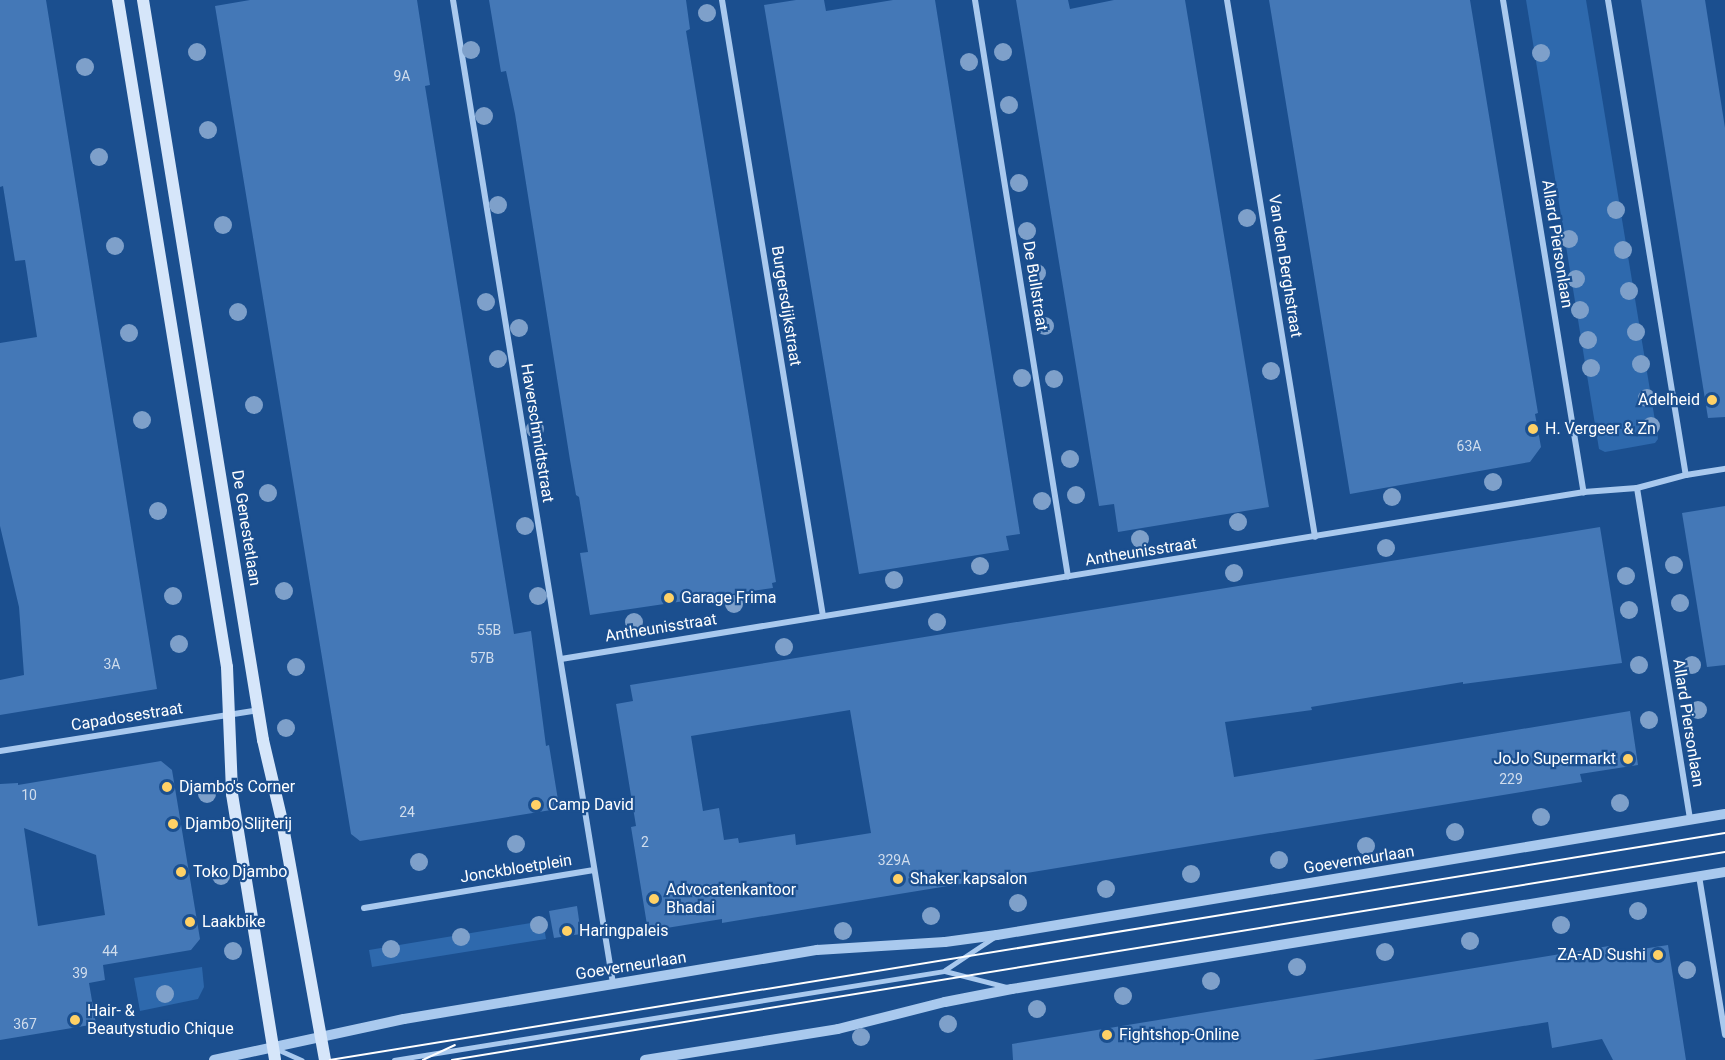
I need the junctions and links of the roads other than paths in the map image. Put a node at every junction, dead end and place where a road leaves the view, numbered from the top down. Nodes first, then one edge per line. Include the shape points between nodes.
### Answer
1 (118, 0) edge
2 (143, 0) edge
3 (453, 0) edge
4 (722, 0) edge
5 (975, 0) edge
6 (1227, 0) edge
7 (1503, 0) edge
8 (1608, 0) edge
9 (1725, 469) edge
10 (1686, 475) junction
11 (1637, 488) junction
12 (1584, 492) junction
13 (1315, 537) junction
14 (1068, 577) junction
15 (823, 615) junction
16 (561, 659) junction
17 (258, 710) junction
18 (227, 715) junction
19 (0, 751) edge
20 (1725, 814) edge
21 (1690, 820) junction
22 (594, 870) junction
23 (1725, 872) edge
24 (1699, 876) junction
25 (364, 908) dead end
26 (998, 935) junction
27 (945, 971) junction
28 (614, 984) junction
29 (1012, 988) junction
30 (1725, 1035) edge
31 (321, 1036) junction
32 (273, 1047) junction
33 (214, 1060) edge
34 (275, 1060) edge
35 (302, 1060) edge
36 (325, 1060) edge
37 (394, 1060) edge
38 (645, 1060) edge

1 - 18 main road via 227,667
2 - 17 main road, De Genestetlaan
3 - 16 street, Haverschmidtstraat
4 - 15 street, Burgersdijkstraat
5 - 14 street, De Bullstraat
6 - 13 street, Van den Berghstraat
7 - 12 street, Allard Piersonlaan
8 - 10 street
9 - 10 street, Antheunisstraat
10 - 11 street, Antheunisstraat
11 - 12 street, Antheunisstraat
11 - 21 street, Allard Piersonlaan
12 - 13 street, Antheunisstraat
13 - 14 street, Antheunisstraat
14 - 15 street, Antheunisstraat
15 - 16 street, Antheunisstraat
16 - 22 street, Haverschmidtstraat
17 - 18 street, Capadosestraat
17 - 31 main road, De Genestetlaan
18 - 19 street, Capadosestraat
18 - 32 main road via 232,794
20 - 21 street, Goeverneurlaan
21 - 26 street, Goeverneurlaan
22 - 25 street, Jonckbloetplein
22 - 28 street, Jonckbloetplein
23 - 24 street, Goeverneurlaan
24 - 29 street, Goeverneurlaan
24 - 30 street
26 - 27 lane, Goeverneurlaan
26 - 28 street, Goeverneurlaan via 828,949
27 - 29 lane, Goeverneurlaan
27 - 37 lane, Goeverneurlaan
28 - 31 street, Goeverneurlaan via 404,1018
29 - 38 street, Goeverneurlaan via 838,1029
31 - 32 street, Goeverneurlaan
31 - 36 main road, De Genestetlaan
32 - 33 street, Goeverneurlaan
32 - 34 main road
32 - 35 lane

